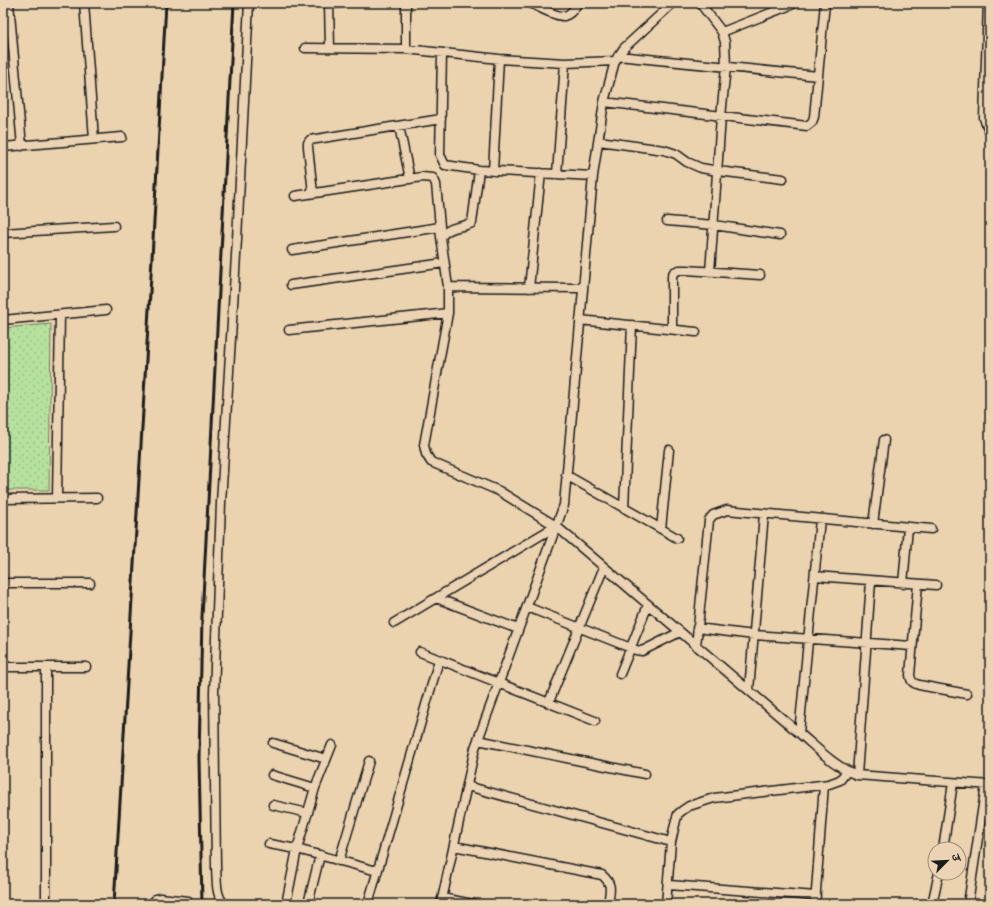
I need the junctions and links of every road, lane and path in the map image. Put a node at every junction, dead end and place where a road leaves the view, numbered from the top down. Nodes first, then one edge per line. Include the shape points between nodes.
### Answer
1 (8, 3) edge
2 (84, 3) edge
3 (249, 3) edge
4 (329, 3) edge
5 (343, 3) edge
6 (406, 3) edge
7 (530, 3) edge
8 (578, 3) edge
9 (673, 3) edge
10 (700, 3) edge
11 (796, 3) edge
12 (825, 3) edge
13 (988, 3) edge
14 (722, 32) junction
15 (305, 48) dead end
16 (330, 48) junction
17 (406, 49) junction
18 (442, 53) junction
19 (617, 59) junction
20 (499, 60) junction
21 (566, 63) junction
22 (726, 66) junction
23 (818, 76) junction
24 (604, 102) junction
25 (721, 117) junction
26 (441, 119) junction
27 (399, 126) junction
28 (990, 132) edge
29 (122, 137) dead end
30 (94, 139) junction
31 (598, 141) junction
32 (22, 146) junction
33 (3, 147) edge
34 (479, 170) junction
35 (493, 171) junction
36 (718, 172) junction
37 (541, 173) junction
38 (557, 174) junction
39 (593, 176) junction
40 (410, 179) junction
41 (783, 179) dead end
42 (313, 193) junction
43 (296, 196) dead end
44 (667, 221) dead end
45 (714, 225) junction
46 (114, 226) dead end
47 (440, 227) junction
48 (3, 233) edge
49 (780, 235) dead end
50 (441, 236) junction
51 (292, 250) dead end
52 (444, 263) junction
53 (710, 272) junction
54 (760, 276) dead end
55 (291, 285) dead end
56 (448, 287) junction
57 (529, 288) junction
58 (583, 288) junction
59 (106, 310) dead end
60 (448, 313) junction
61 (60, 314) junction
62 (3, 320) edge
63 (580, 320) junction
64 (632, 325) junction
65 (672, 329) junction
66 (288, 330) dead end
67 (696, 332) dead end
68 (884, 440) dead end
69 (669, 450) dead end
70 (566, 475) junction
71 (3, 498) edge
72 (56, 498) junction
73 (97, 498) dead end
74 (624, 508) junction
75 (764, 514) junction
76 (820, 519) junction
77 (873, 524) junction
78 (556, 526) junction
79 (908, 527) junction
80 (661, 529) junction
81 (931, 529) dead end
82 (676, 538) dead end
83 (604, 567) junction
84 (815, 576) junction
85 (871, 581) junction
86 (3, 583) edge
87 (90, 583) dead end
88 (904, 584) junction
89 (918, 584) junction
90 (936, 586) dead end
91 (436, 598) junction
92 (648, 605) junction
93 (527, 607) junction
94 (394, 623) dead end
95 (579, 628) junction
96 (697, 628) junction
97 (518, 629) junction
98 (680, 632) junction
99 (754, 635) junction
100 (808, 639) junction
101 (867, 643) junction
102 (696, 646) junction
103 (912, 646) junction
104 (631, 648) junction
105 (420, 652) dead end
106 (440, 660) junction
107 (3, 667) edge
108 (46, 667) junction
109 (86, 667) dead end
110 (620, 674) dead end
111 (499, 683) junction
112 (749, 690) junction
113 (967, 694) dead end
114 (549, 702) junction
115 (595, 721) dead end
116 (799, 733) junction
117 (478, 740) junction
118 (272, 743) dead end
119 (332, 745) dead end
120 (326, 759) junction
121 (369, 761) dead end
122 (847, 771) junction
123 (645, 774) dead end
124 (272, 775) dead end
125 (857, 775) junction
126 (953, 783) junction
127 (824, 785) junction
128 (988, 785) edge
129 (467, 786) junction
130 (315, 788) junction
131 (273, 805) dead end
132 (308, 814) junction
133 (944, 841) edge
134 (671, 842) junction
135 (269, 844) dead end
136 (454, 846) junction
137 (297, 849) junction
138 (320, 855) junction
139 (339, 861) junction
140 (378, 871) junction
141 (937, 881) edge
142 (668, 885) junction
143 (189, 899) dead end
144 (816, 900) edge
145 (442, 901) edge
146 (46, 904) edge
147 (150, 904) edge
148 (224, 904) edge
149 (286, 904) edge
150 (308, 904) edge
151 (368, 904) edge
152 (473, 904) edge
153 (608, 904) edge
154 (666, 904) edge
155 (932, 904) edge
156 (968, 904) edge

1 - 32 street
2 - 30 street
3 - 148 street via 221,503 214,693 216,867 218,896
4 - 5 street
4 - 16 street
6 - 17 street
7 - 8 street via 563,16 569,14
9 - 19 street via 624,48
10 - 14 street
11 - 14 street
12 - 23 street
13 - 28 street via 984,118
14 - 22 street
15 - 16 street
16 - 17 street
17 - 18 street
18 - 20 street
18 - 26 street
19 - 21 street
19 - 22 street
19 - 24 street
20 - 21 street
20 - 35 street
21 - 38 street
22 - 23 street
22 - 25 street
23 - 25 street via 814,117 807,126
24 - 25 street
24 - 31 street
25 - 36 street
26 - 27 street
26 - 34 street via 440,155 445,165
27 - 40 street
27 - 42 street via 310,140 308,147
29 - 30 street
30 - 32 street
31 - 36 street via 664,150 676,154 694,166
31 - 39 street
32 - 33 street
34 - 35 street
34 - 50 street via 472,223 451,228
35 - 37 street
36 - 41 street
36 - 45 street
37 - 38 street
37 - 57 street
38 - 39 street
39 - 58 street
40 - 42 street
40 - 47 street via 433,178 436,184
42 - 43 street
44 - 45 street
45 - 49 street
45 - 53 street
46 - 48 street
47 - 50 street
47 - 51 street
50 - 52 street
52 - 55 street
52 - 56 street
53 - 54 street
53 - 65 street via 674,272
56 - 57 street
56 - 60 street
57 - 58 street
58 - 63 street
59 - 61 street
60 - 66 street
60 - 78 street via 424,446 426,454 431,462 499,491
61 - 62 street
61 - 72 street
63 - 64 street
63 - 70 street
64 - 65 street
64 - 74 street
65 - 67 street
68 - 77 street
69 - 80 street
70 - 74 street
70 - 78 street via 564,505
71 - 72 street
72 - 73 street
74 - 80 street
75 - 76 street
75 - 96 street via 727,510 713,515 709,520
75 - 99 street
76 - 77 street
76 - 84 street
77 - 79 street
78 - 83 street
78 - 91 street
78 - 93 street
79 - 81 street
79 - 88 street
80 - 82 street
83 - 92 street
83 - 95 street
84 - 85 street
84 - 100 street
85 - 88 street
85 - 101 street
86 - 87 street
88 - 89 street
89 - 90 street
89 - 103 street
91 - 94 street
91 - 97 street
92 - 98 street
92 - 104 street
93 - 95 street
93 - 97 street
95 - 104 street
95 - 114 street
96 - 99 street
96 - 102 street
97 - 111 street
98 - 102 street
98 - 104 street via 642,651
99 - 100 street
99 - 112 street
100 - 101 street
100 - 116 street
101 - 103 street
101 - 125 street
102 - 112 street
103 - 113 street via 910,675 913,683
104 - 110 street
105 - 106 street
106 - 111 street
106 - 140 street
107 - 108 street
108 - 109 street
108 - 146 street
111 - 114 street
111 - 117 street
112 - 116 street
114 - 115 street
116 - 122 street
117 - 123 street
117 - 129 street
118 - 120 street
119 - 120 street
120 - 130 street
121 - 139 street
122 - 125 street
122 - 127 street via 840,780
124 - 130 street
125 - 126 street
126 - 128 street
126 - 133 street
127 - 134 street via 714,798 689,806 678,814
127 - 144 street
128 - 156 street
129 - 134 street
129 - 136 street
130 - 132 street
131 - 132 street
132 - 137 street
134 - 142 street
135 - 137 street
136 - 145 street
136 - 153 street via 602,875 609,883
137 - 138 street
137 - 149 street
138 - 139 street
138 - 150 street
139 - 140 street
140 - 151 street
141 - 155 street
142 - 144 street
142 - 154 street
143 - 147 lane via 160,896 150,901
145 - 152 street

